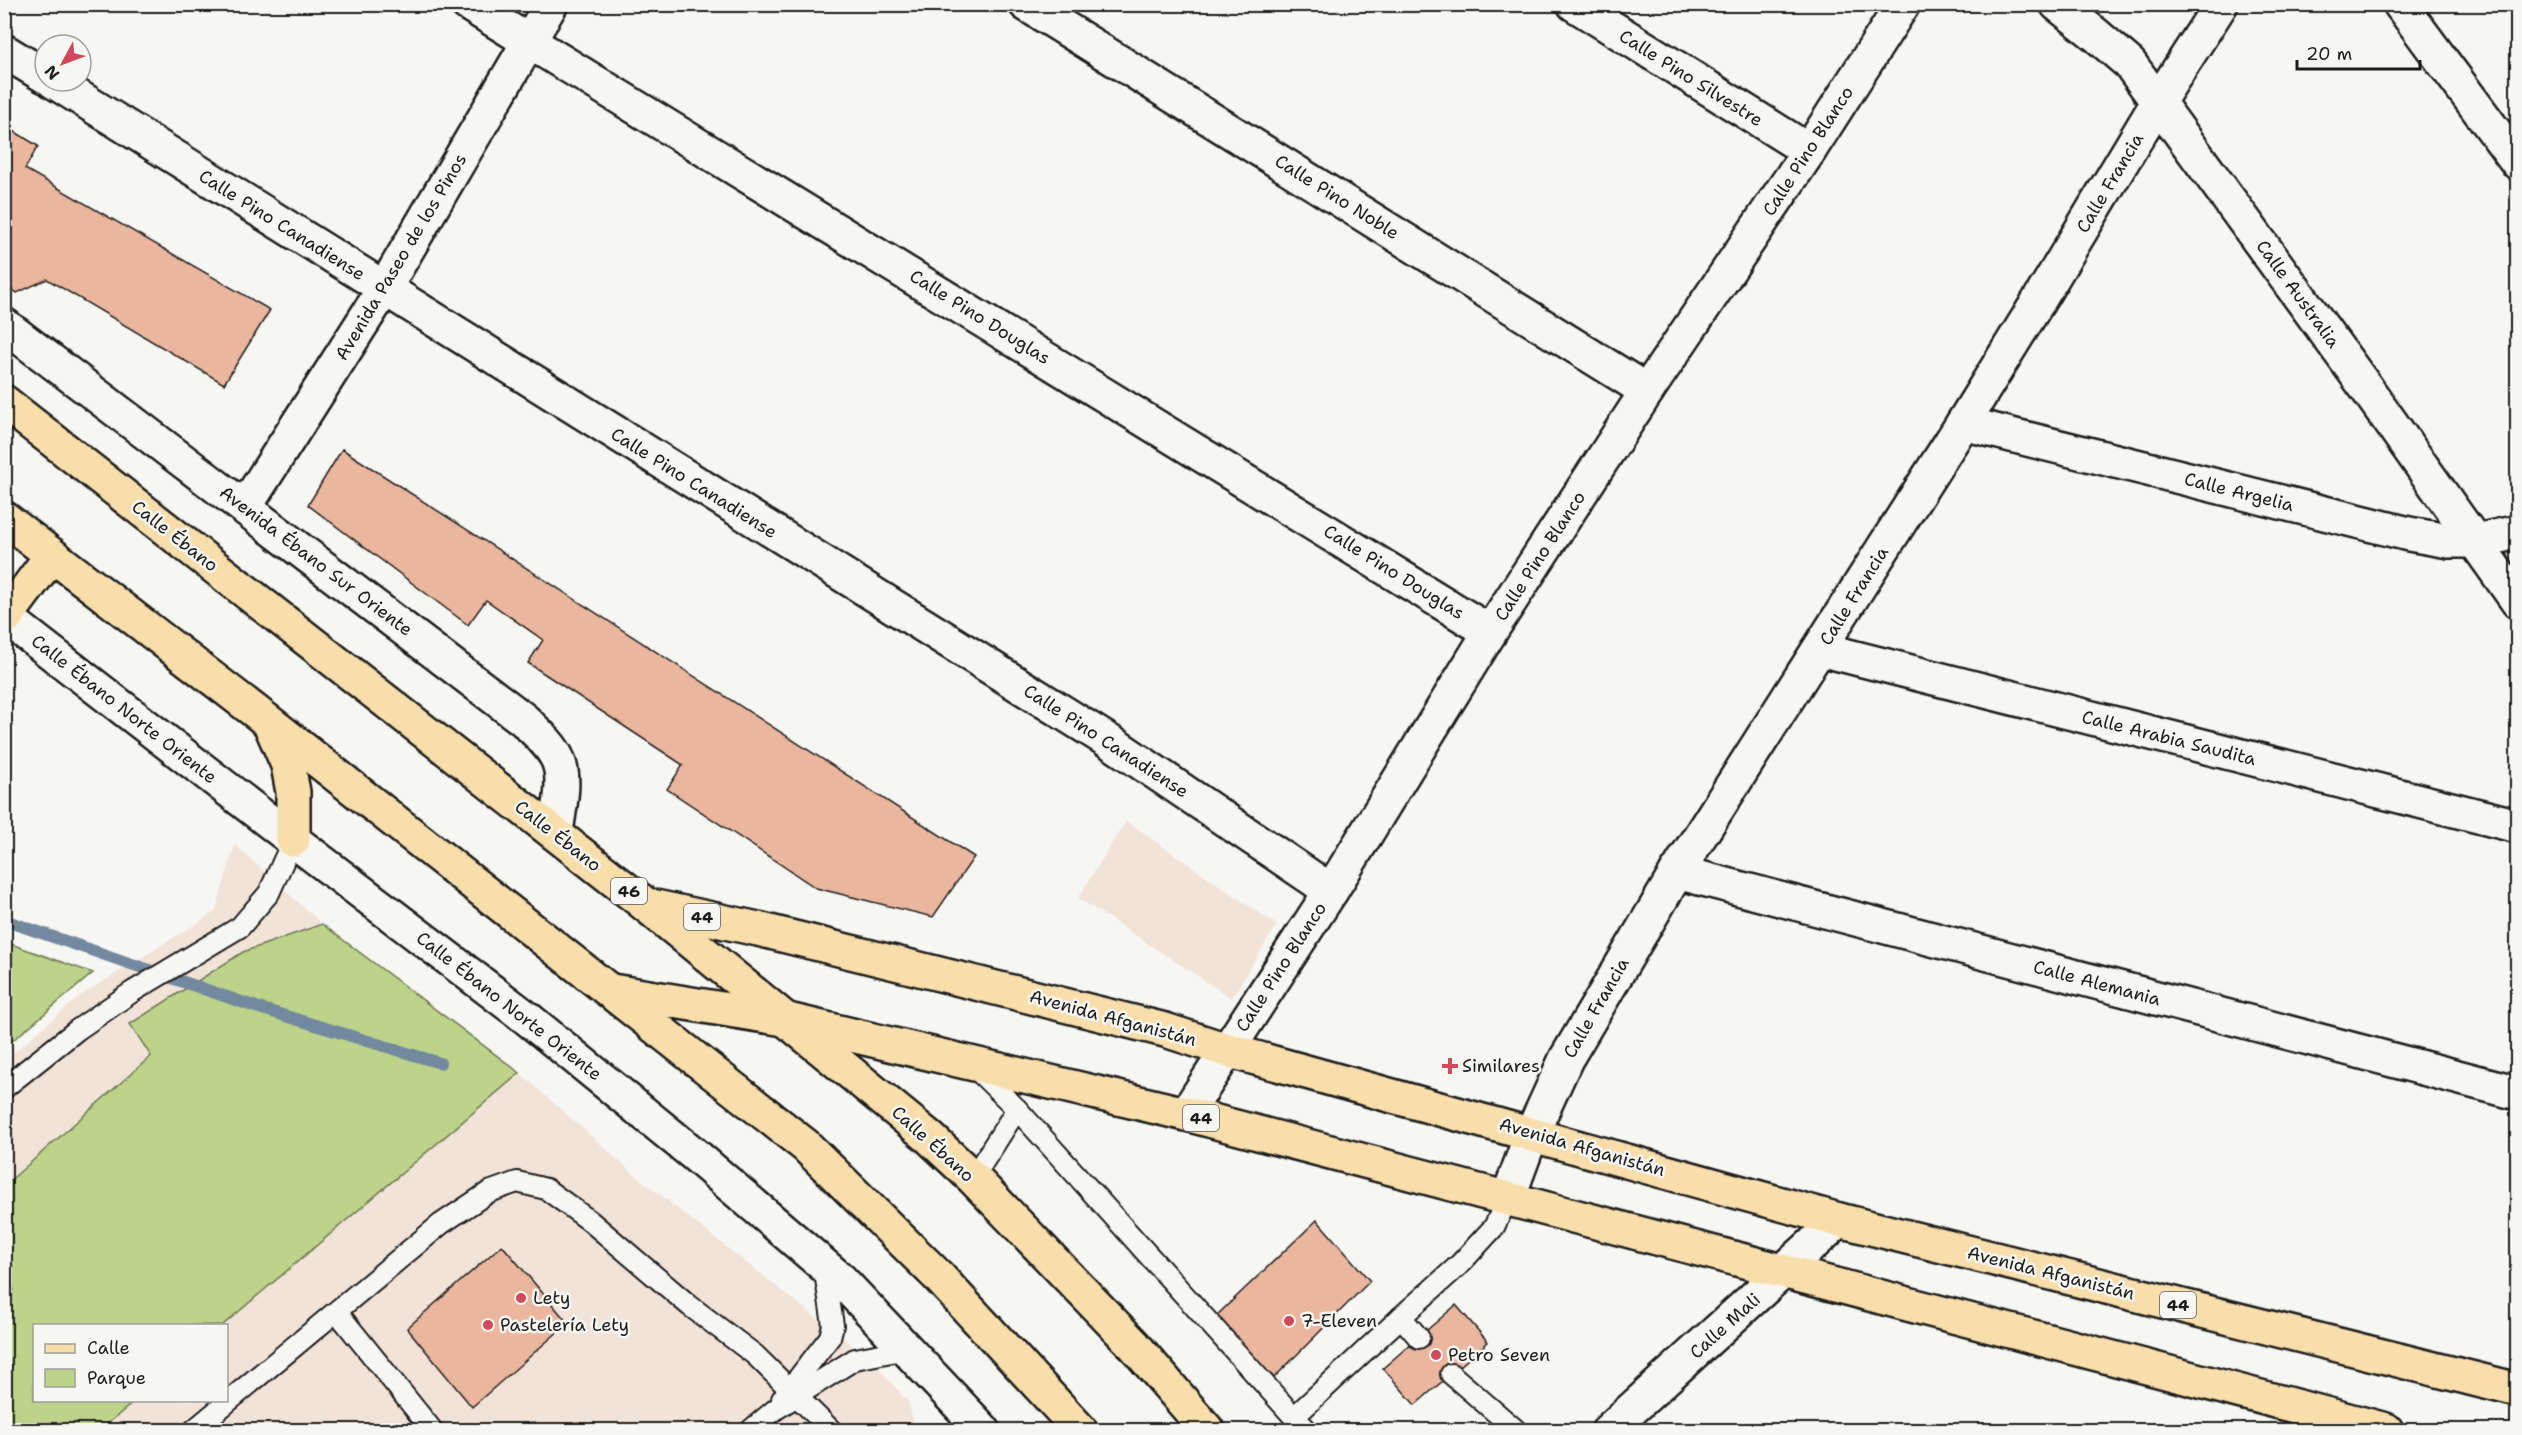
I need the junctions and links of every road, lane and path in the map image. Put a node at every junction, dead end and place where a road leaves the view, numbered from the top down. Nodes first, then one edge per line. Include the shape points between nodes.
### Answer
1 (468, 4) edge
2 (551, 4) edge
3 (1026, 4) edge
4 (1574, 4) edge
5 (1903, 4) edge
6 (2057, 4) edge
7 (2221, 4) edge
8 (2400, 4) edge
9 (528, 42) junction
10 (4, 51) edge
11 (33, 69) edge
12 (71, 93) edge
13 (2158, 102) junction
14 (1809, 152) junction
15 (2517, 163) edge
16 (384, 290) junction
17 (4, 325) edge
18 (1647, 392) junction
19 (4, 402) edge
20 (1963, 423) junction
21 (245, 507) junction
22 (4, 518) edge
23 (2517, 532) edge
24 (2476, 541) junction
25 (52, 555) junction
26 (2517, 602) edge
27 (5, 616) edge
28 (1491, 632) junction
29 (1820, 649) junction
30 (269, 722) junction
31 (2517, 826) edge
32 (556, 834) junction
33 (293, 840) junction
34 (1677, 872) junction
35 (1331, 891) junction
36 (646, 905) junction
37 (612, 991) junction
38 (784, 1019) junction
39 (1227, 1050) junction
40 (970, 1062) junction
41 (4, 1088) edge
42 (2517, 1093) edge
43 (1017, 1108) junction
44 (1186, 1114) junction
45 (1532, 1133) junction
46 (973, 1178) junction
47 (1508, 1198) junction
48 (1839, 1220) junction
49 (824, 1264) junction
50 (1783, 1273) junction
51 (337, 1311) junction
52 (1401, 1317) junction
53 (1419, 1338) dead end
54 (907, 1349) junction
55 (1451, 1374) dead end
56 (2517, 1390) edge
57 (794, 1392) junction
58 (1300, 1424) edge
59 (194, 1431) edge
60 (432, 1431) edge
61 (751, 1431) edge
62 (831, 1431) edge
63 (983, 1431) edge
64 (1080, 1431) edge
65 (1207, 1431) edge
66 (1516, 1431) edge
67 (1609, 1431) edge
68 (2386, 1431) edge

1 - 9 street, Calle Pino Douglas
2 - 9 street, Avenida Paseo de los Pinos
3 - 18 street, Calle Pino Noble
4 - 14 street, Calle Pino Silvestre
5 - 14 street, Calle Pino Blanco
6 - 13 street, Calle Australia via 2130,64
7 - 13 street, Calle Francia
8 - 15 street
9 - 16 street, Avenida Paseo de los Pinos
9 - 28 street, Calle Pino Douglas
10 - 11 street
12 - 16 street, Calle Pino Canadiense
13 - 20 street, Calle Francia
13 - 24 street, Calle Australia
14 - 18 street, Calle Pino Blanco
16 - 21 street, Avenida Paseo de los Pinos
16 - 35 street, Calle Pino Canadiense via 1115,745
17 - 21 street, Avenida Ébano Sur Oriente
18 - 28 street, Calle Pino Blanco
19 - 32 main road, Calle Ébano / 46
20 - 24 street, Calle Argelia via 2409,534
20 - 29 street, Calle Francia
21 - 32 street, Avenida Ébano Sur Oriente via 525,720 546,742 558,760 562,779
22 - 25 main road
23 - 24 street, Calle Argelia
24 - 26 street, Calle Australia
25 - 27 main road
25 - 30 main road
27 - 33 street, Calle Ébano Norte Oriente
28 - 35 street, Calle Pino Blanco
29 - 31 street, Calle Arabia Saudita
29 - 34 street, Calle Francia
30 - 33 main road via 288,765
30 - 37 main road
32 - 36 main road, Calle Ébano / 46
33 - 41 lane via 269,893 240,927 132,992
33 - 49 street, Calle Ébano Norte Oriente via 528,1018
34 - 42 street, Calle Alemania
34 - 45 street, Calle Francia via 1566,1059
35 - 39 street, Calle Pino Blanco
36 - 38 main road, Calle Ébano / 46
36 - 39 main road, Avenida Afganistán / 44 via 1154,1027
37 - 38 main road, 44
37 - 64 main road via 806,1146 938,1276
38 - 40 main road, 44
38 - 46 main road, Calle Ébano / 46 via 929,1137
39 - 44 street, Calle Pino Blanco
39 - 45 main road, Avenida Afganistán / 44
40 - 43 lane
40 - 44 main road, 44
43 - 46 lane
43 - 58 lane
44 - 47 main road, 44
45 - 47 street, Calle Francia
45 - 48 main road, Avenida Afganistán / 44
46 - 65 main road, Calle Ébano / 46 via 1134,1345
47 - 50 main road, 44
47 - 52 lane via 1494,1227
48 - 50 street, Calle Mali
48 - 56 main road, Avenida Afganistán / 44
49 - 54 street, Calle Ébano Norte Oriente
49 - 57 lane via 833,1325 830,1337
50 - 67 street, Calle Mali
50 - 68 main road, 44
51 - 57 lane via 441,1224 489,1192 517,1182 546,1189 590,1221 755,1355
51 - 59 lane
51 - 60 lane
52 - 53 lane
52 - 58 lane
54 - 57 lane via 855,1359
54 - 63 street, Calle Ébano Norte Oriente
55 - 66 lane
57 - 61 lane
57 - 62 lane

